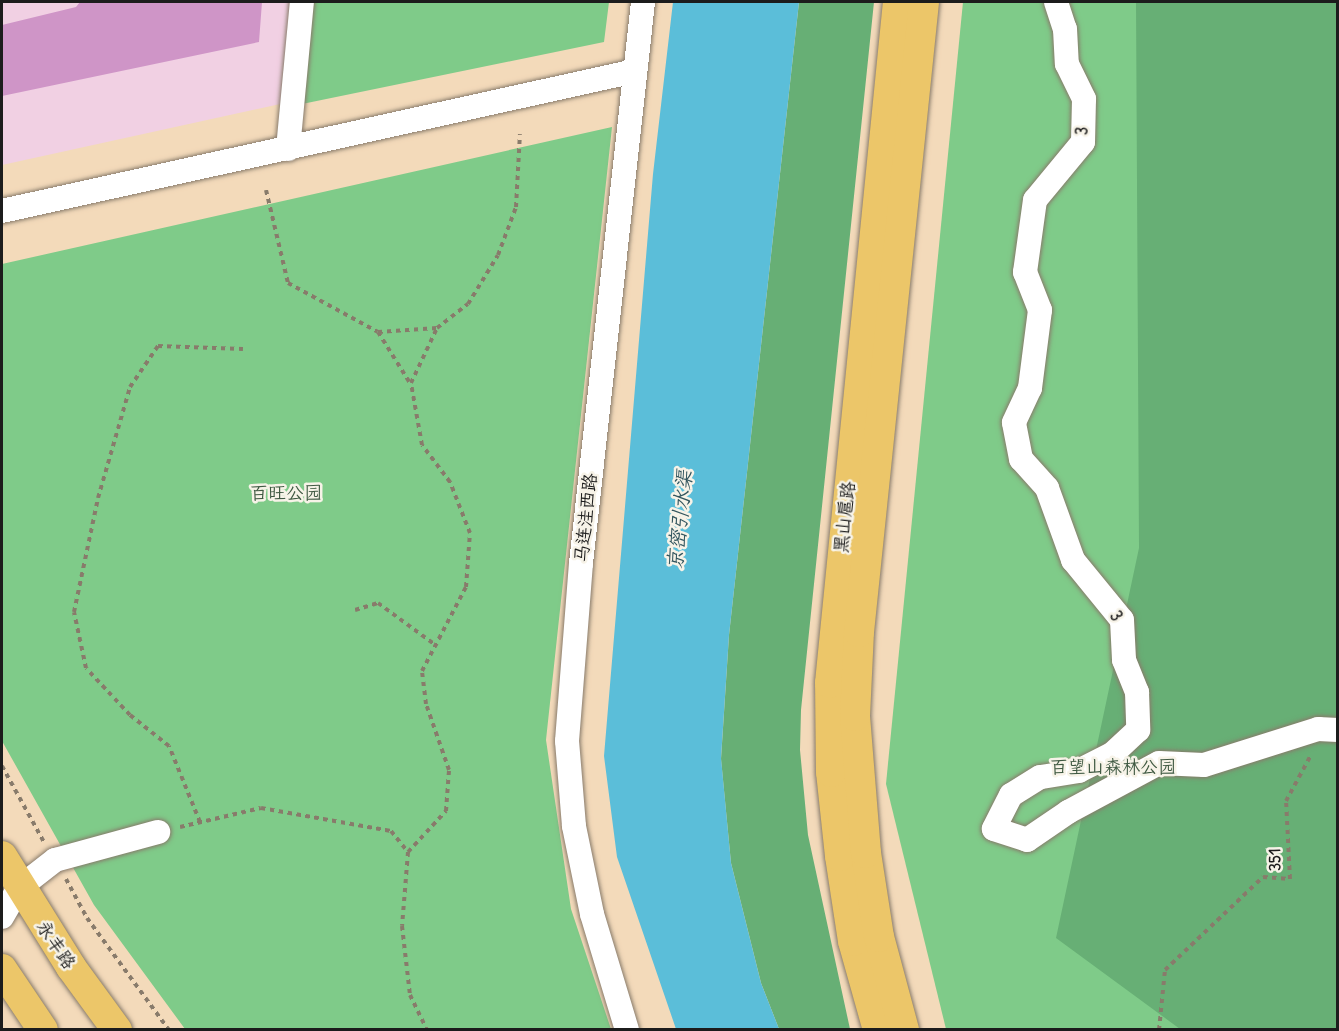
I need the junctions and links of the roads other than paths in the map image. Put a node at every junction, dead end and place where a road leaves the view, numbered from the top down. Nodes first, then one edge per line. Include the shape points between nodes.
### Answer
1 (302, 2) edge
2 (643, 2) edge
3 (898, 2) edge
4 (924, 2) edge
5 (1056, 2) edge
6 (635, 71) junction
7 (288, 149) junction
8 (2, 211) edge
9 (1331, 729) edge
10 (158, 832) road end
11 (2, 856) edge
12 (10, 890) edge
13 (2, 917) edge
14 (2, 969) edge
15 (43, 1029) edge
16 (117, 1029) edge
17 (627, 1029) edge
18 (878, 1029) edge
19 (904, 1029) edge

1 - 7 street
2 - 6 street, 马连洼西路
3 - 18 main road, 黑山扈路 via 830,683 831,772 840,856 853,941
4 - 19 main road, 黑山扈路 via 859,632 855,717 859,811 867,863 879,938
5 - 9 street, 3 / 3 via 1065,30 1068,64 1084,99 1083,142 1035,200 1025,272 1040,310 1030,388 1014,423 1022,459 1047,488 1073,560 1122,620 1124,660 1137,692 1138,730 1112,754 1079,771 1040,777 1011,795 994,829 1027,840 1068,812 1159,763 1204,765
6 - 7 street
6 - 17 street, 马连洼西路 via 581,563 567,741 574,826 592,914
7 - 8 street
10 - 12 street via 55,860
11 - 12 main road, 永丰路
12 - 13 street
12 - 16 main road, 永丰路
14 - 15 main road

